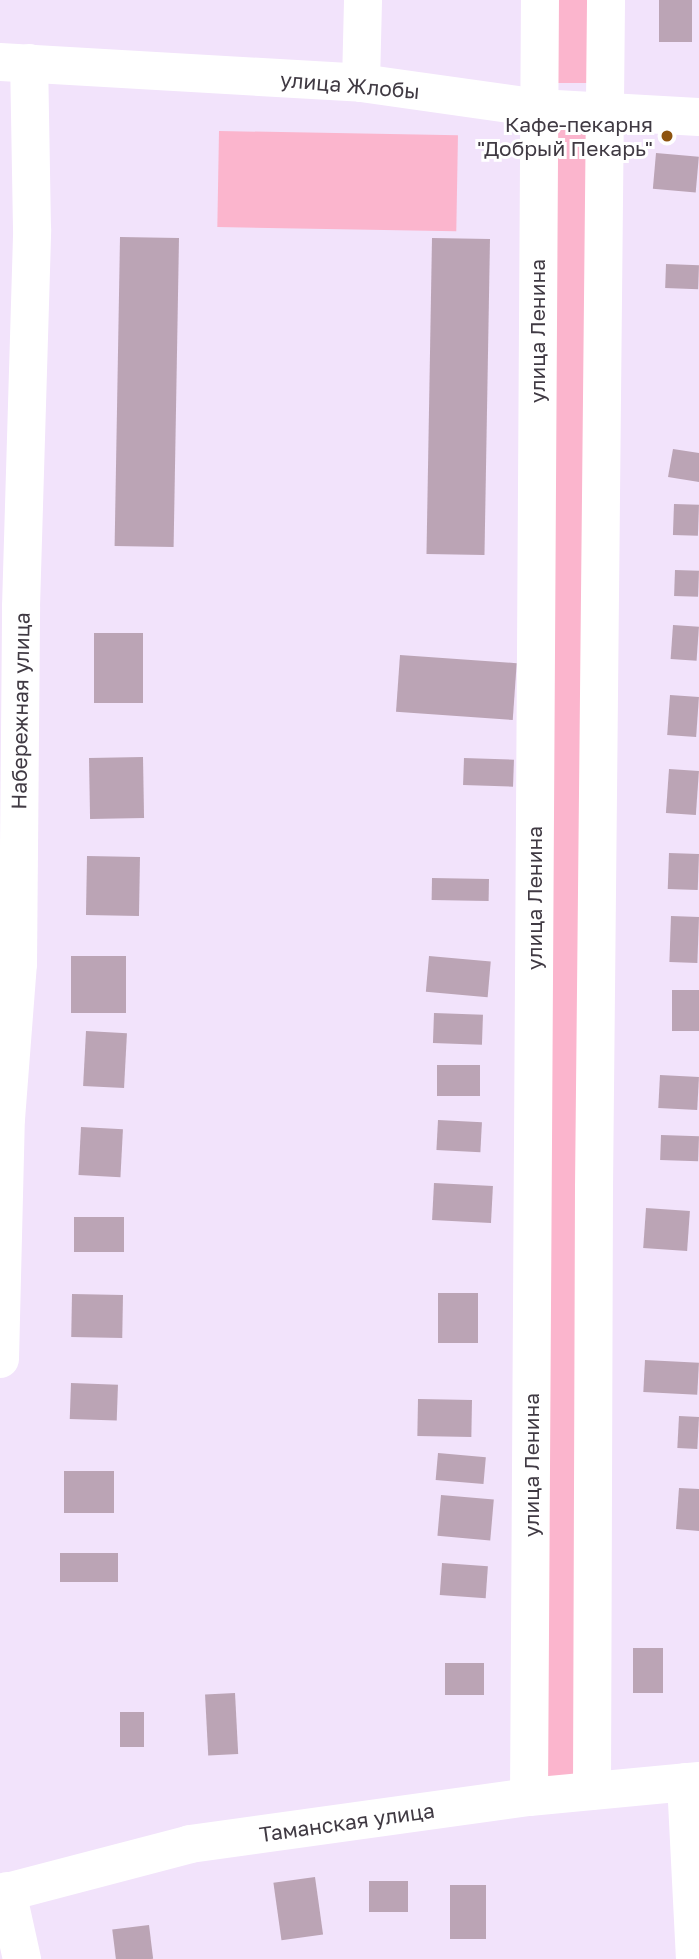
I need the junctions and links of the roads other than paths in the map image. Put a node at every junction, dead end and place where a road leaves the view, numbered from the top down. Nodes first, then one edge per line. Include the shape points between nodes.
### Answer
1 (363, 0) edge
2 (540, 0) edge
3 (606, 0) edge
4 (15, 62) edge
5 (361, 83) junction
6 (538, 108) junction
7 (603, 112) junction
8 (699, 117) edge
9 (0, 1359) edge
10 (693, 1781) edge
11 (592, 1791) junction
12 (529, 1797) junction
13 (4, 1893) edge
14 (22, 1959) edge
15 (695, 1959) edge

1 - 5 street
2 - 6 street, улица Ленина
3 - 7 street
4 - 5 street, улица Жлобы
4 - 9 street, Набережная улица via 32,229 21,607 18,964 6,1119
5 - 6 street, улица Жлобы
6 - 7 street, улица Жлобы
6 - 12 street, улица Ленина
7 - 8 street, улица Жлобы
7 - 11 street
10 - 11 street, Таманская улица
10 - 15 street
11 - 12 street, Таманская улица
12 - 13 street, Таманская улица via 190,1844
13 - 14 street

